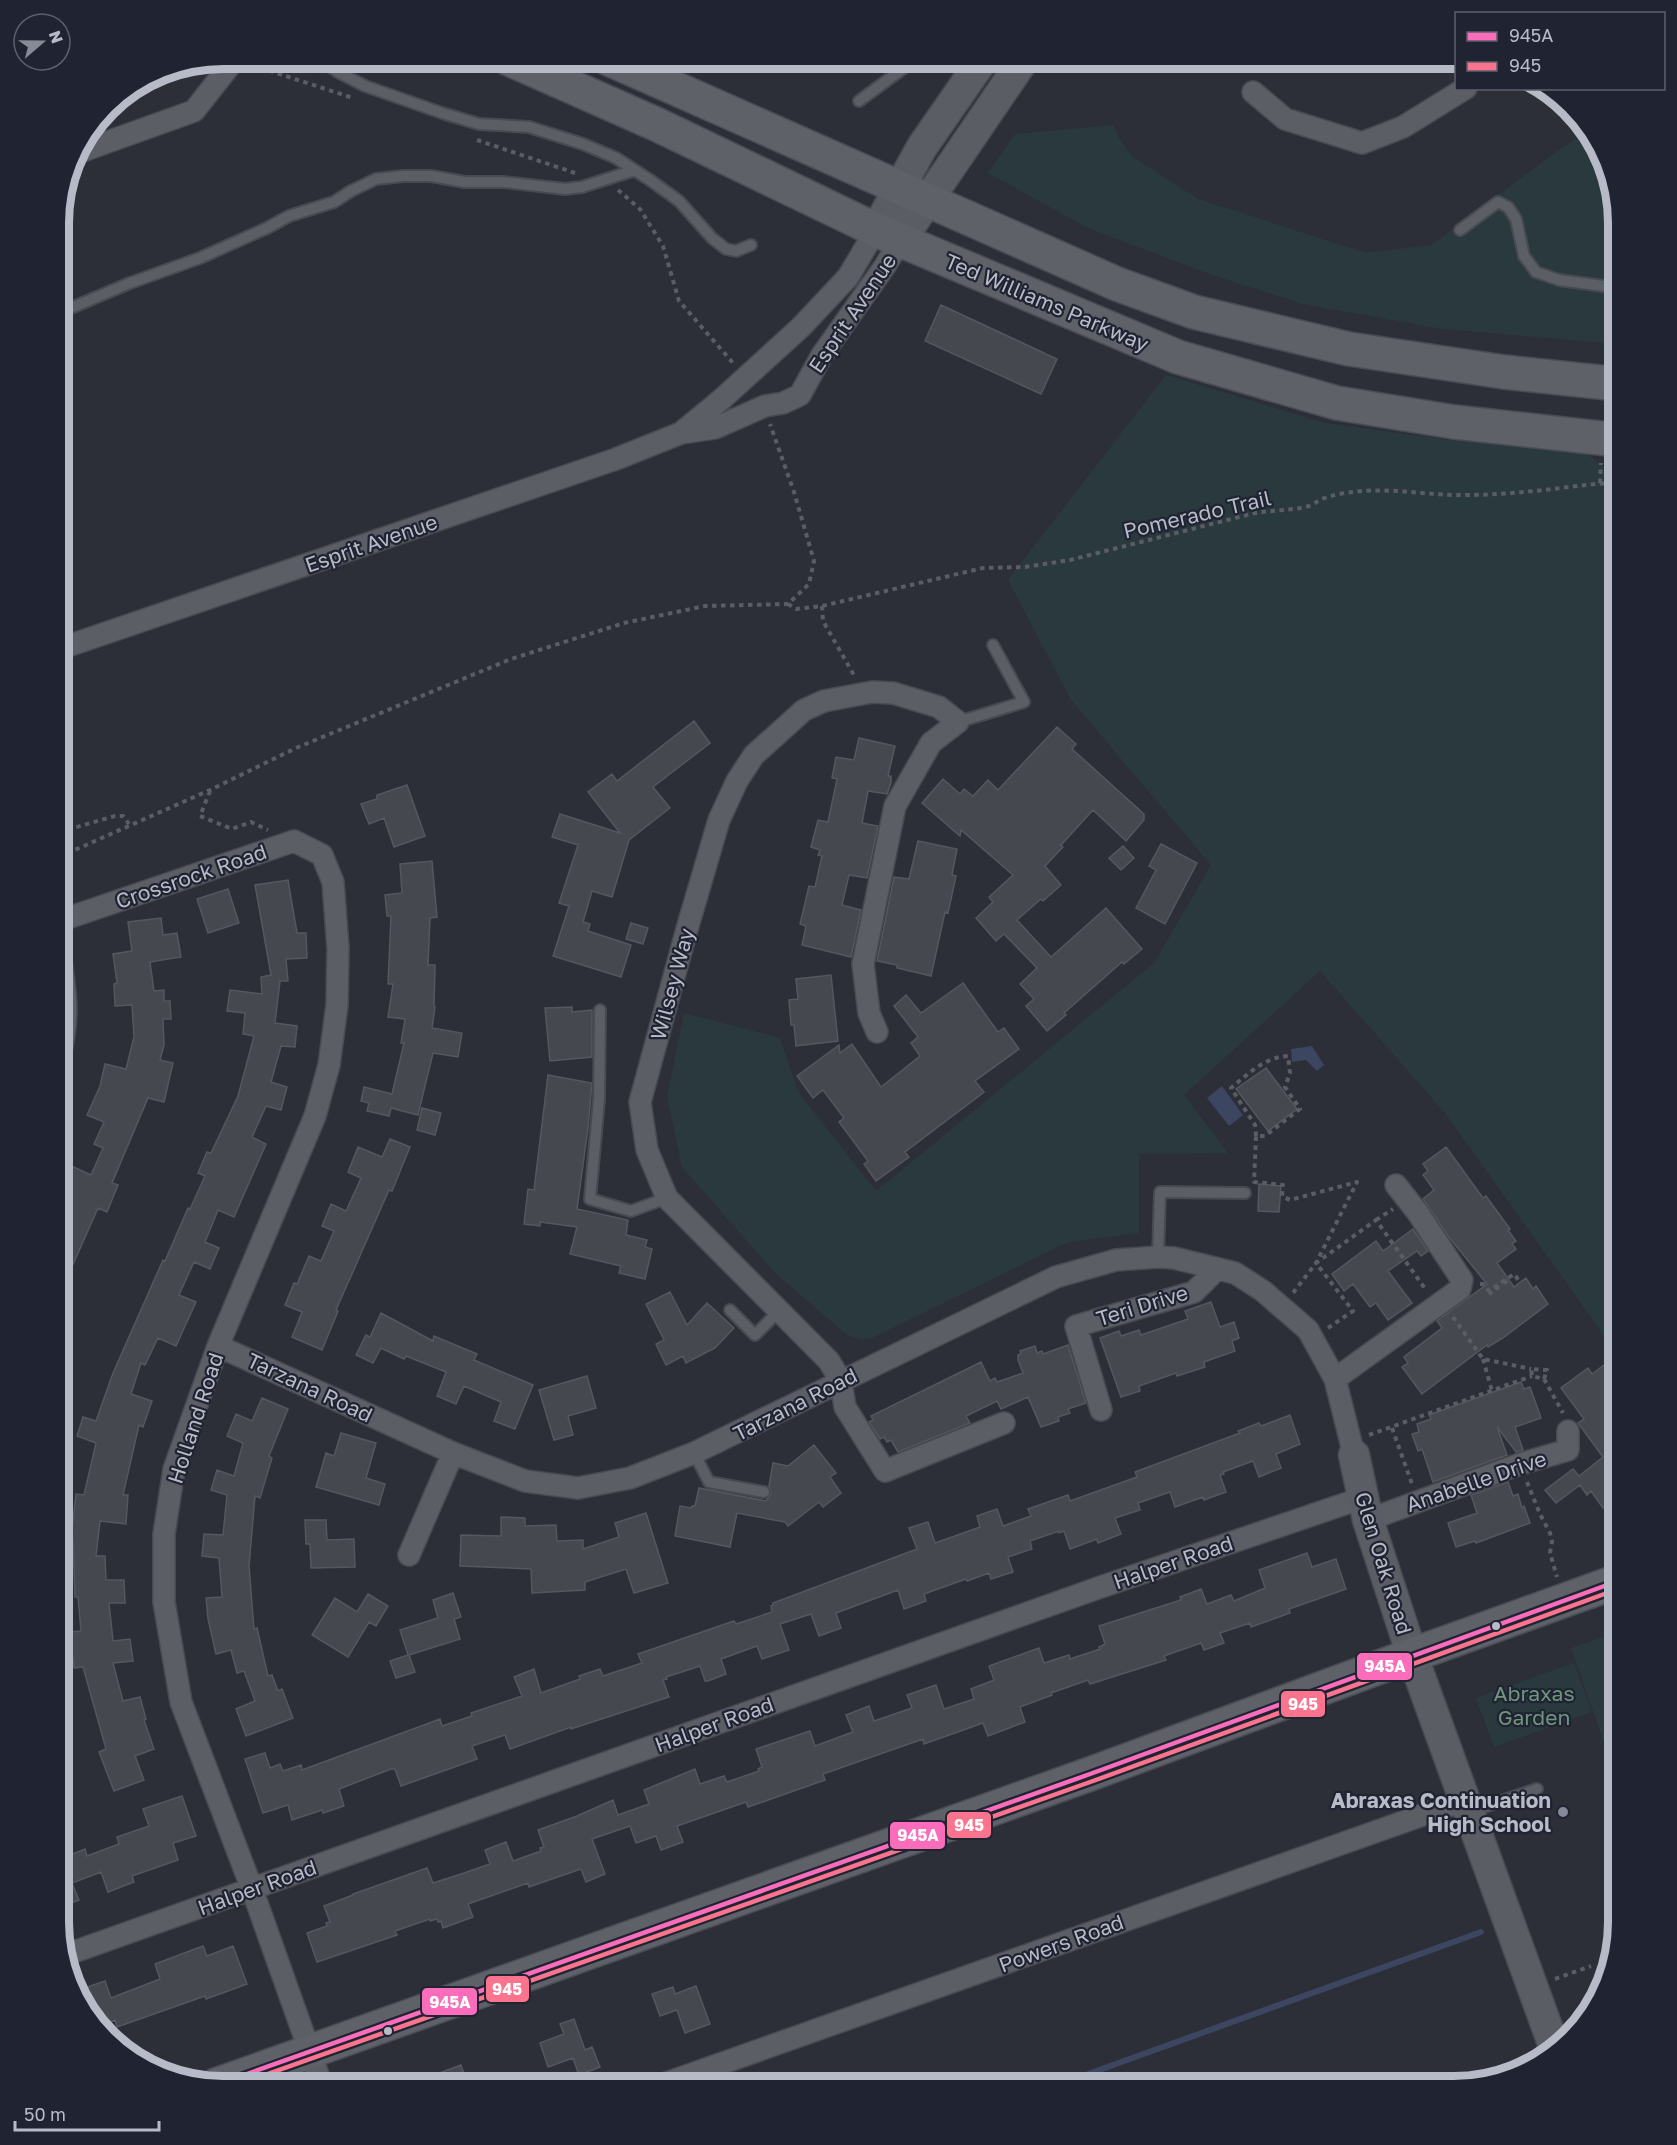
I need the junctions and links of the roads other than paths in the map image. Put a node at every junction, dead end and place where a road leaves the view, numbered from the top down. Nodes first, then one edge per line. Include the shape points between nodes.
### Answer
1 (227, 69) edge
2 (334, 69) edge
3 (532, 69) edge
4 (632, 69) edge
5 (902, 69) edge
6 (976, 69) edge
7 (1016, 69) edge
8 (1463, 90) edge
9 (1253, 92) dead end
10 (859, 101) dead end
11 (89, 149) edge
12 (635, 170) junction
13 (913, 194) junction
14 (1460, 230) dead end
15 (888, 235) junction
16 (751, 245) dead end
17 (1608, 287) edge
18 (69, 309) edge
19 (746, 378) junction
20 (1608, 383) edge
21 (765, 406) junction
22 (681, 433) junction
23 (1608, 439) edge
24 (993, 645) dead end
25 (69, 647) edge
26 (958, 722) junction
27 (322, 855) joint
28 (69, 918) edge
29 (600, 1010) dead end
30 (877, 1032) dead end
31 (1396, 1185) dead end
32 (1245, 1193) dead end
33 (667, 1198) junction
34 (1158, 1257) junction
35 (1216, 1269) junction
36 (730, 1310) dead end
37 (779, 1311) junction
38 (219, 1346) junction
39 (1335, 1379) junction
40 (841, 1381) junction
41 (1101, 1410) dead end
42 (1004, 1423) dead end
43 (1568, 1431) road end
44 (1352, 1448) joint
45 (453, 1453) junction
46 (694, 1453) junction
47 (764, 1492) dead end
48 (1365, 1509) junction
49 (409, 1555) dead end
50 (1608, 1584) edge
51 (1412, 1655) junction
52 (1536, 1789) dead end
53 (1467, 1806) junction
54 (252, 1889) junction
55 (72, 1953) edge
56 (1552, 2041) edge
57 (309, 2052) junction
58 (241, 2076) edge
59 (317, 2076) edge
60 (687, 2076) edge

1 - 11 street via 194,111
2 - 12 lane via 365,86 479,124 529,127 551,133 616,158
3 - 15 main road, Ted Williams Parkway
4 - 13 main road
5 - 10 lane
6 - 13 street via 922,147
7 - 13 street
8 - 9 street via 1403,128 1362,142 1285,119
12 - 16 lane via 679,201 726,249 736,252
12 - 18 lane via 565,189 431,176 376,179 334,202 289,216 200,258
13 - 15 street, Esprit Avenue
13 - 20 main road via 1117,284 1194,312 1349,349
14 - 17 lane via 1498,202 1508,207 1516,219 1524,256 1536,272 1559,280
15 - 19 street, Esprit Avenue via 801,327
15 - 21 street, Esprit Avenue via 885,266 822,355 800,395
15 - 23 main road, Ted Williams Parkway via 1178,357 1337,403 1454,422
19 - 21 street
19 - 22 street, Esprit Avenue
21 - 22 street, Esprit Avenue via 715,428
22 - 25 street, Esprit Avenue via 616,459
24 - 26 lane via 1024,702
26 - 30 street via 931,743 895,806 863,964 869,1013
26 - 33 street, Wilsey Way via 939,707 893,693 872,692 824,701 804,710 754,755 737,781 719,820 640,1102 647,1150
27 - 28 street, Crossrock Road via 294,841
27 - 38 street, Holland Road via 333,882 338,948 337,1005 329,1065 315,1116
29 - 33 lane via 599,1099 590,1199 631,1211
31 - 39 street via 1462,1280 1460,1289
32 - 34 lane via 1160,1192
33 - 37 street, Wilsey Way
34 - 35 street, Tarzana Road
34 - 40 street, Tarzana Road via 1116,1260 1056,1277
35 - 39 street, Tarzana Road via 1235,1273 1263,1291 1308,1330
35 - 41 street, Teri Drive via 1194,1292 1076,1326
36 - 37 lane via 755,1335
37 - 40 street, Wilsey Way via 829,1360
38 - 45 street, Tarzana Road
38 - 54 street, Holland Road via 174,1469 164,1534 164,1602 181,1702
39 - 44 street, Glen Oak Road
40 - 42 street via 845,1407 885,1471
40 - 46 street, Tarzana Road
43 - 48 street, Anabelle Drive via 1568,1450 1419,1501
44 - 48 street, Glen Oak Road
45 - 46 street, Tarzana Road via 525,1481 578,1488 630,1478
45 - 49 street
46 - 47 lane via 709,1482
48 - 51 street, Glen Oak Road
48 - 54 street, Halper Road via 1098,1587
50 - 51 main road
51 - 53 street, Glen Oak Road
51 - 57 main road
52 - 53 lane
53 - 56 street, Glen Oak Road
53 - 60 street, Powers Road
54 - 55 street, Halper Road
54 - 57 street, Holland Road
57 - 58 main road
57 - 59 street, Holland Road

